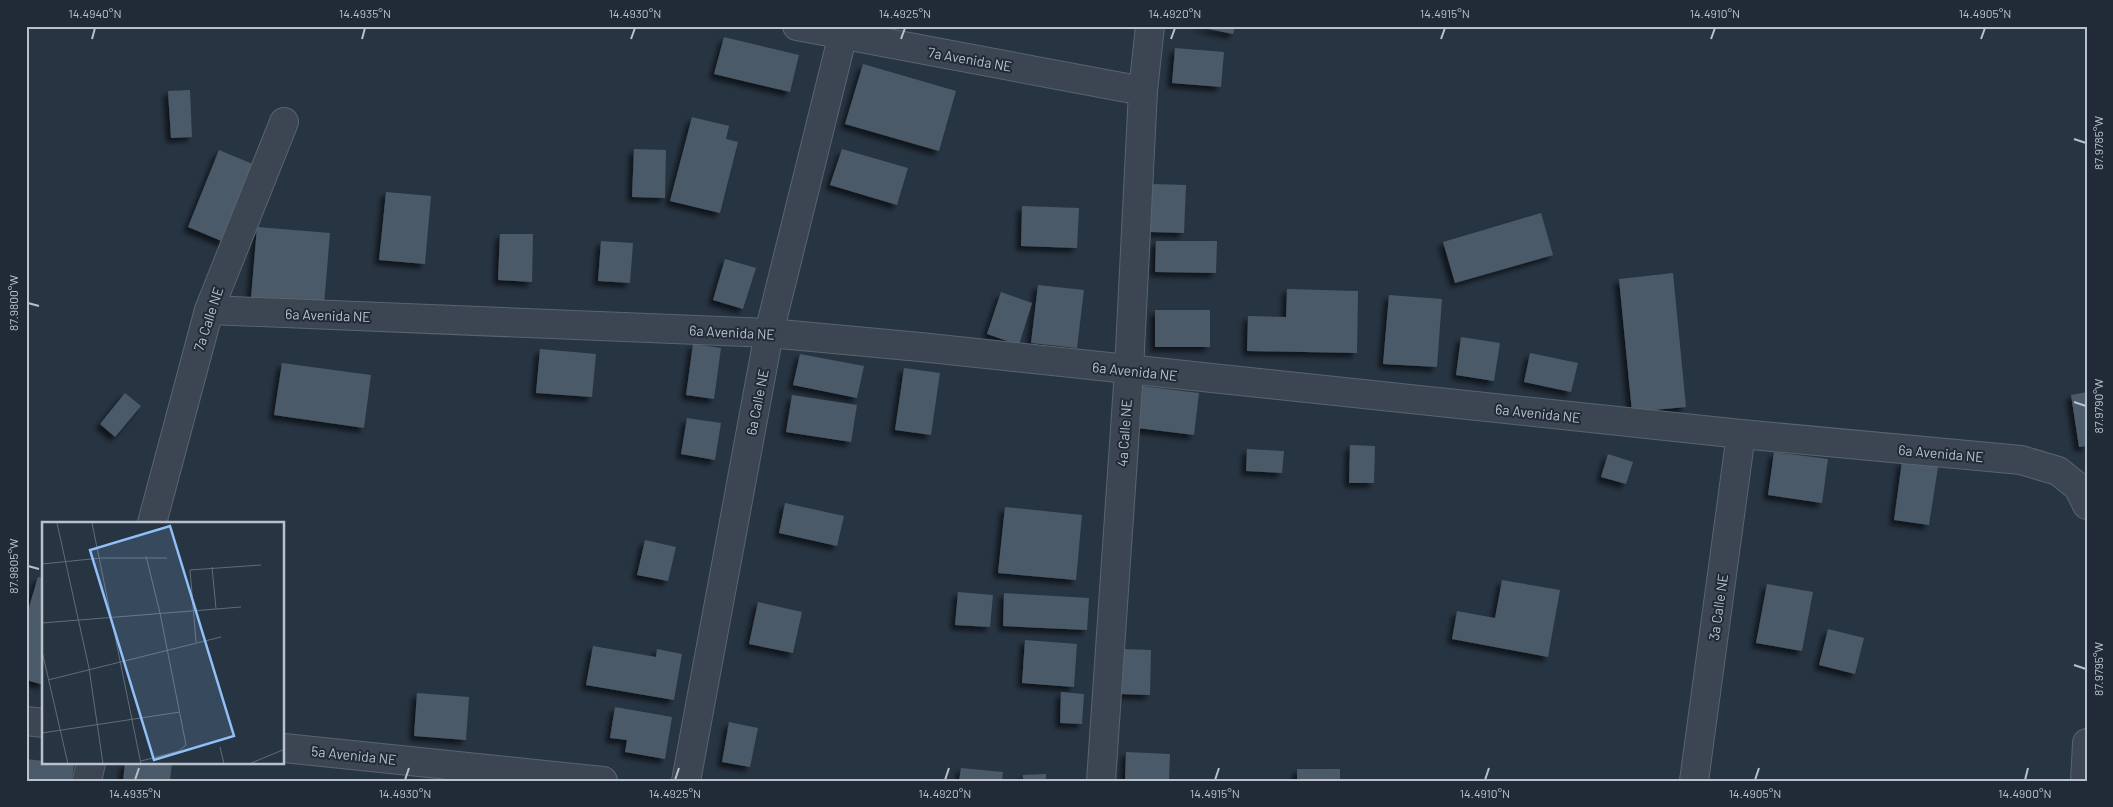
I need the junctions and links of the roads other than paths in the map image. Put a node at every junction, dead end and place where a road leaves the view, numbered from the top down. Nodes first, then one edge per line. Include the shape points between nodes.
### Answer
1 (797, 26) edge
2 (1150, 26) edge
3 (844, 31) edge
4 (1143, 91) junction
5 (284, 122) dead end
6 (209, 310) junction
7 (770, 333) junction
8 (1129, 370) junction
9 (1741, 434) junction
10 (2087, 505) edge
11 (152, 522) edge
12 (26, 721) edge
13 (42, 723) edge
14 (2087, 743) edge
15 (285, 748) edge
16 (91, 764) edge
17 (87, 781) edge
18 (603, 781) edge
19 (686, 781) edge
20 (1101, 781) edge
21 (1694, 781) edge
22 (2085, 781) edge

1 - 3 street, 7a Avenida NE
2 - 4 street, 4a Calle NE
3 - 4 street, 7a Avenida NE
3 - 7 street, 6a Calle NE
4 - 8 street, 4a Calle NE
5 - 6 street, 7a Calle NE
6 - 7 street, 6a Avenida NE
6 - 11 street, 7a Calle NE
7 - 8 street, 6a Avenida NE
7 - 19 street, 6a Calle NE
8 - 9 street, 6a Avenida NE
8 - 20 street, 4a Calle NE
9 - 10 street, 6a Avenida NE via 2021,460 2058,471 2078,487
9 - 21 street, 3a Calle NE
12 - 13 street
14 - 22 street
15 - 18 street, 5a Avenida NE
16 - 17 street

